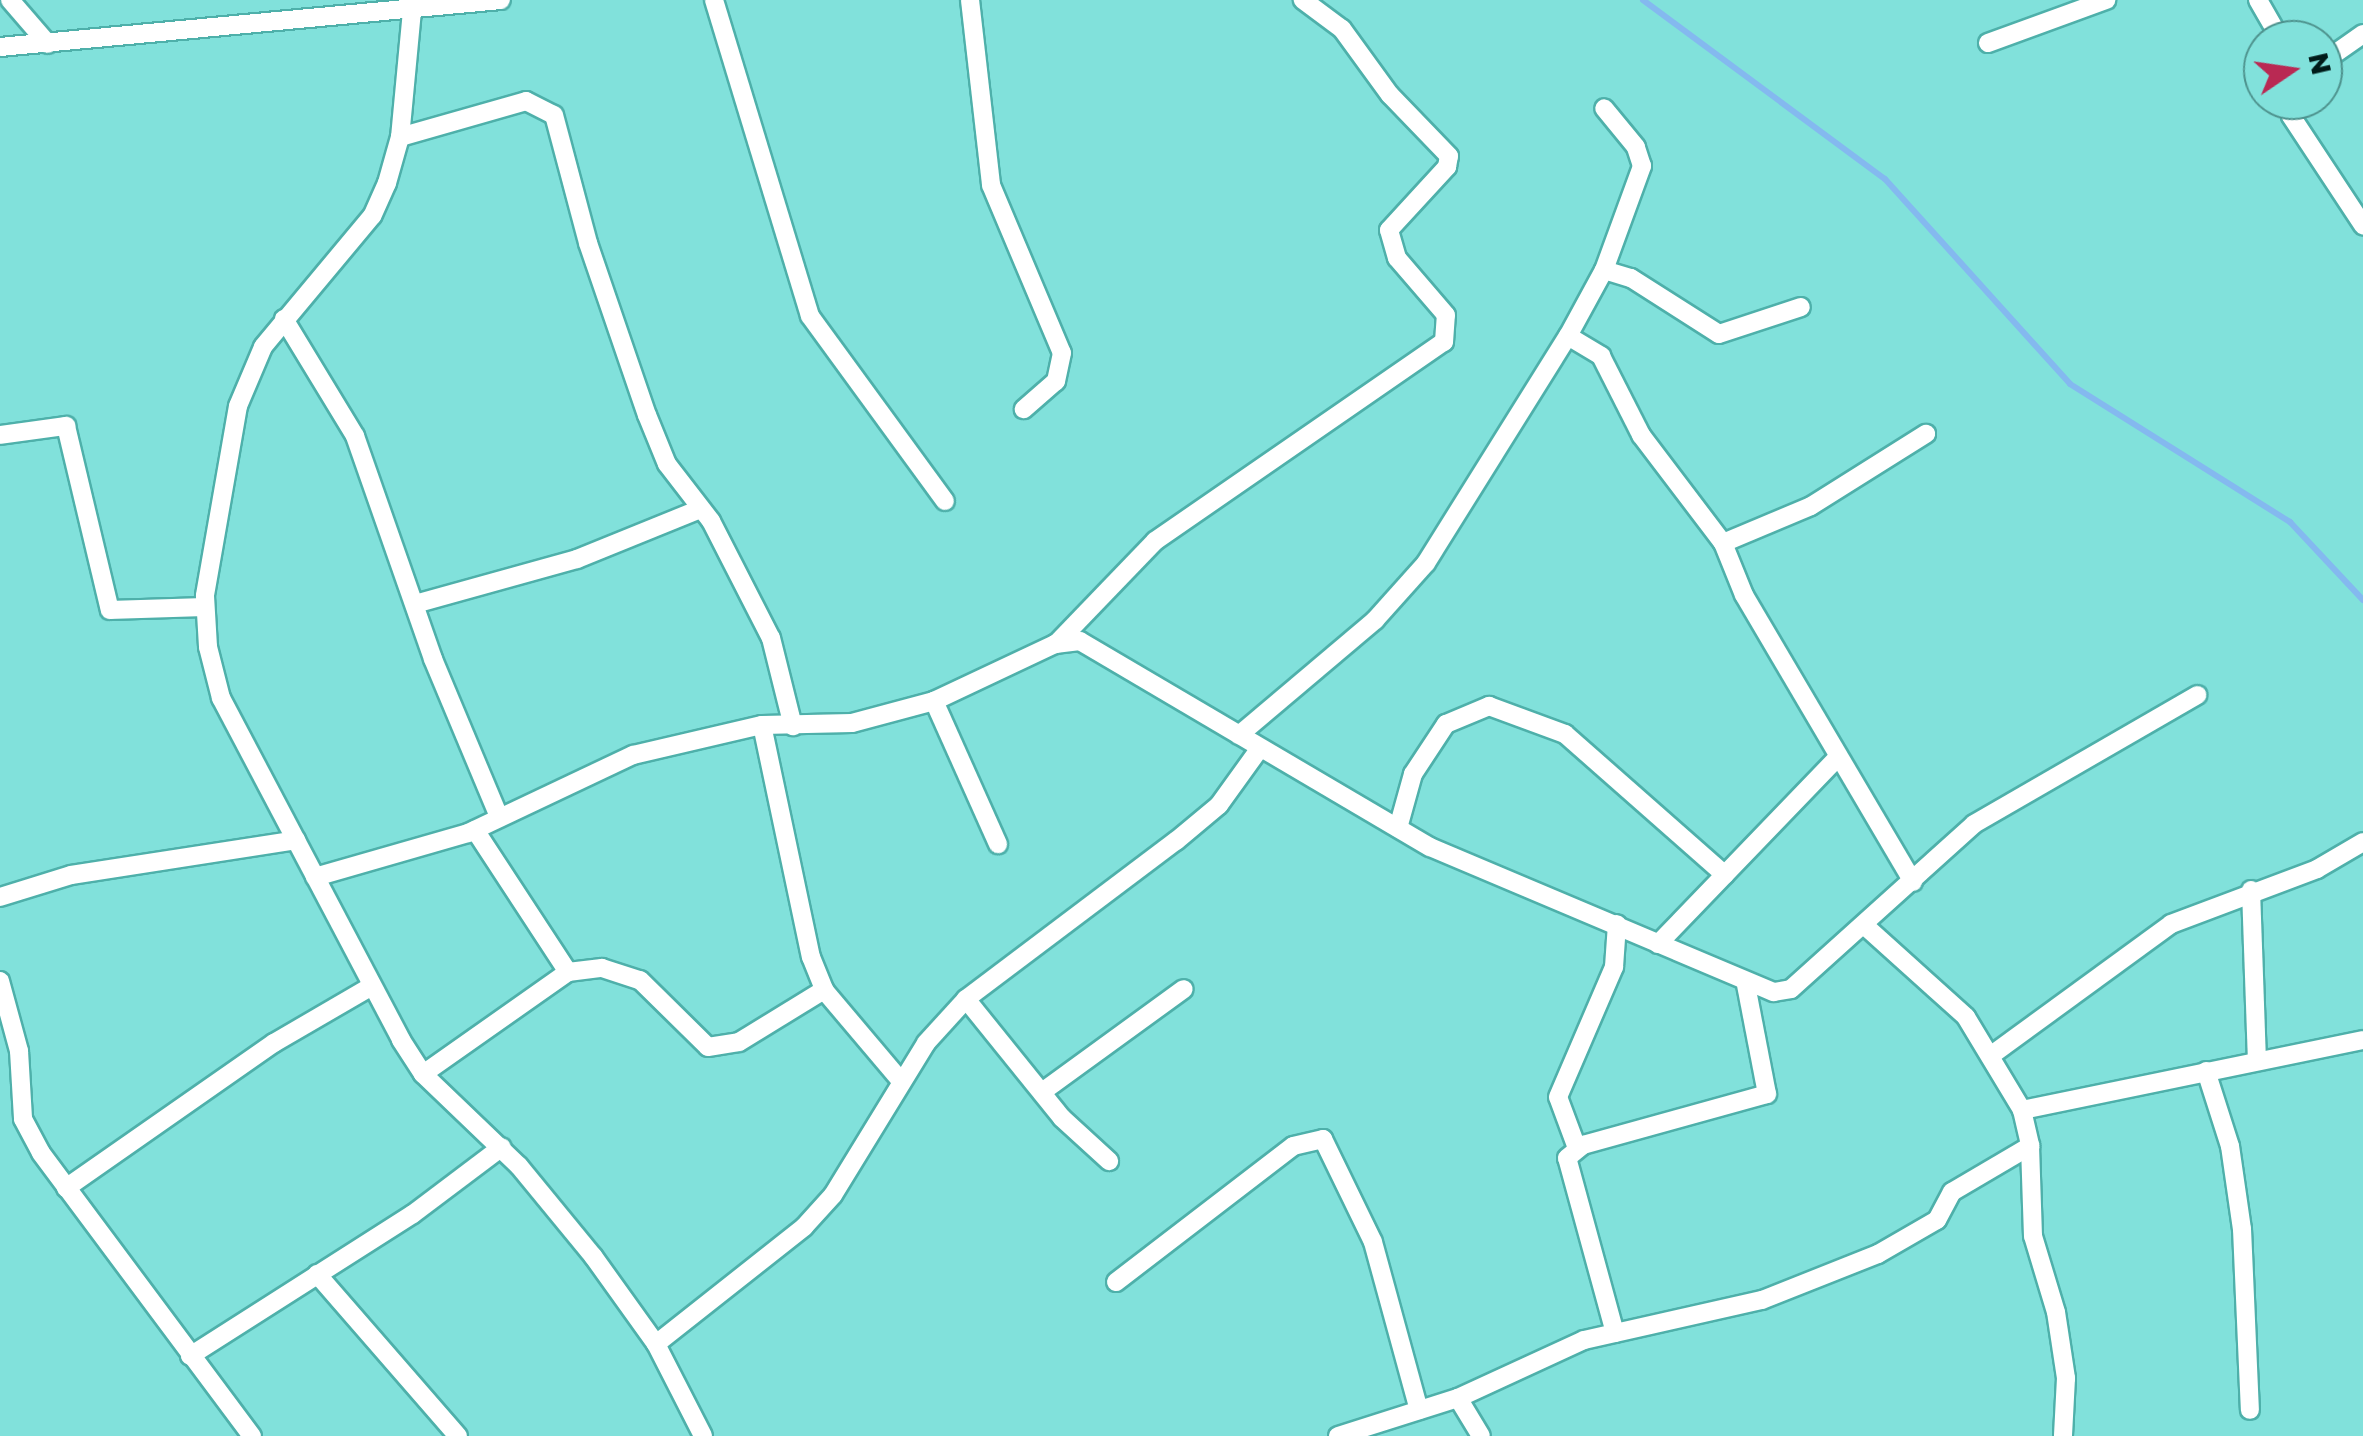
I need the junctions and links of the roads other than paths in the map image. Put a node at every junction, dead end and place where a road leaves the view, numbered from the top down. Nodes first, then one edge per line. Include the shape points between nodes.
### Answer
1 (10, 0) edge
2 (501, 0) edge
3 (714, 0) edge
4 (970, 0) edge
5 (1303, 0) edge
6 (2106, 0) edge
7 (413, 6) edge
8 (1988, 42) dead end
9 (48, 44) junction
10 (0, 47) edge
11 (1604, 108) dead end
12 (2294, 120) edge
13 (400, 137) junction
14 (2363, 226) edge
15 (1604, 270) junction
16 (1801, 307) dead end
17 (284, 319) junction
18 (1568, 336) junction
19 (1024, 409) dead end
20 (1926, 434) dead end
21 (0, 435) edge
22 (946, 501) dead end
23 (700, 509) junction
24 (1724, 543) junction
25 (415, 604) junction
26 (204, 607) junction
27 (1055, 644) junction
28 (2197, 695) dead end
29 (934, 701) junction
30 (762, 725) junction
31 (793, 726) junction
32 (1239, 735) junction
33 (1260, 748) junction
34 (1838, 756) junction
35 (498, 817) junction
36 (1398, 828) junction
37 (475, 830) junction
38 (296, 840) junction
39 (2363, 842) edge
40 (998, 844) dead end
41 (1725, 875) junction
42 (315, 876) junction
43 (1912, 882) junction
44 (2252, 890) junction
45 (0, 897) edge
46 (1616, 924) junction
47 (1864, 925) junction
48 (1658, 944) junction
49 (568, 972) junction
50 (0, 981) edge
51 (1746, 985) junction
52 (372, 986) junction
53 (1184, 989) dead end
54 (824, 990) junction
55 (966, 999) junction
56 (2363, 1040) edge
57 (1993, 1054) junction
58 (2257, 1060) junction
59 (2206, 1071) junction
60 (423, 1074) junction
61 (901, 1081) junction
62 (1042, 1092) junction
63 (2022, 1110) junction
64 (2030, 1146) junction
65 (502, 1148) junction
66 (1577, 1148) junction
67 (1108, 1161) dead end
68 (66, 1188) junction
69 (317, 1274) junction
70 (1116, 1282) dead end
71 (1615, 1333) junction
72 (656, 1344) junction
73 (190, 1356) junction
74 (1458, 1398) junction
75 (1418, 1410) junction
76 (2250, 1410) dead end
77 (230, 1413) junction
78 (225, 1436) edge
79 (252, 1436) edge
80 (458, 1436) edge
81 (703, 1436) edge
82 (1338, 1436) edge
83 (1481, 1436) edge
84 (2063, 1436) edge

1 - 9 street
2 - 7 street
3 - 22 street via 810,316
4 - 19 street via 991,185 1062,353 1056,382
5 - 27 street via 1342,29 1390,96 1449,156 1447,167 1388,230 1398,258 1446,316 1444,342 1155,542
6 - 8 street
7 - 9 street
7 - 13 street
9 - 10 street
11 - 15 street via 1636,147 1642,166
12 - 14 street
13 - 17 street via 372,216
13 - 23 street via 526,101 554,115 588,243 647,416 668,464
15 - 16 street via 1631,278 1719,334
15 - 18 street
17 - 25 street via 355,436
17 - 26 street via 238,406
18 - 24 street via 1601,356 1641,434
18 - 32 street via 1426,562 1376,620
20 - 24 street via 1811,506
21 - 26 street via 66,426 110,610
23 - 25 street via 576,559
23 - 31 street via 771,638
24 - 34 street via 1744,594
25 - 35 street
26 - 38 street via 221,698
27 - 29 street
27 - 32 street via 1080,641 1108,652
28 - 43 street via 1974,824
29 - 31 street via 852,723
29 - 40 street
30 - 31 street
30 - 35 street via 633,756
30 - 54 street via 797,909
32 - 33 street
33 - 36 street
33 - 55 street via 1219,805
34 - 41 street
34 - 43 street
35 - 37 street
36 - 41 street via 1413,774 1446,724 1490,706 1566,734
36 - 46 street
37 - 42 street
37 - 49 street
38 - 42 street
38 - 45 street via 71,875
39 - 44 street via 2317,868
41 - 48 street
42 - 52 street
43 - 47 street
44 - 57 street via 2172,924
44 - 58 street
46 - 48 street
46 - 66 street via 1614,967 1558,1097
47 - 51 street via 1792,989
47 - 57 street via 1966,1017
48 - 51 street
49 - 54 street via 602,968 640,980 708,1047 739,1042
49 - 60 street
50 - 68 street via 19,1051 23,1119
51 - 66 street via 1767,1094
52 - 60 street
52 - 68 street via 274,1043
53 - 62 street
54 - 61 street
55 - 61 street
55 - 62 street
56 - 58 street
57 - 63 street
58 - 59 street
59 - 63 street
59 - 76 street via 2230,1146 2242,1229
60 - 65 street
61 - 72 street via 834,1195 804,1227
62 - 67 street
63 - 64 street
64 - 71 street via 1952,1192 1937,1220 1878,1254 1762,1300
64 - 84 street via 2033,1236 2056,1312 2066,1378
65 - 69 street
65 - 72 street
66 - 71 street via 1566,1163
68 - 73 street
69 - 73 street
69 - 80 street
70 - 75 street via 1293,1146 1323,1139 1373,1242
71 - 74 street via 1584,1340
72 - 81 street
73 - 77 street
74 - 75 street
74 - 83 street
75 - 82 street
77 - 78 street
77 - 79 street

